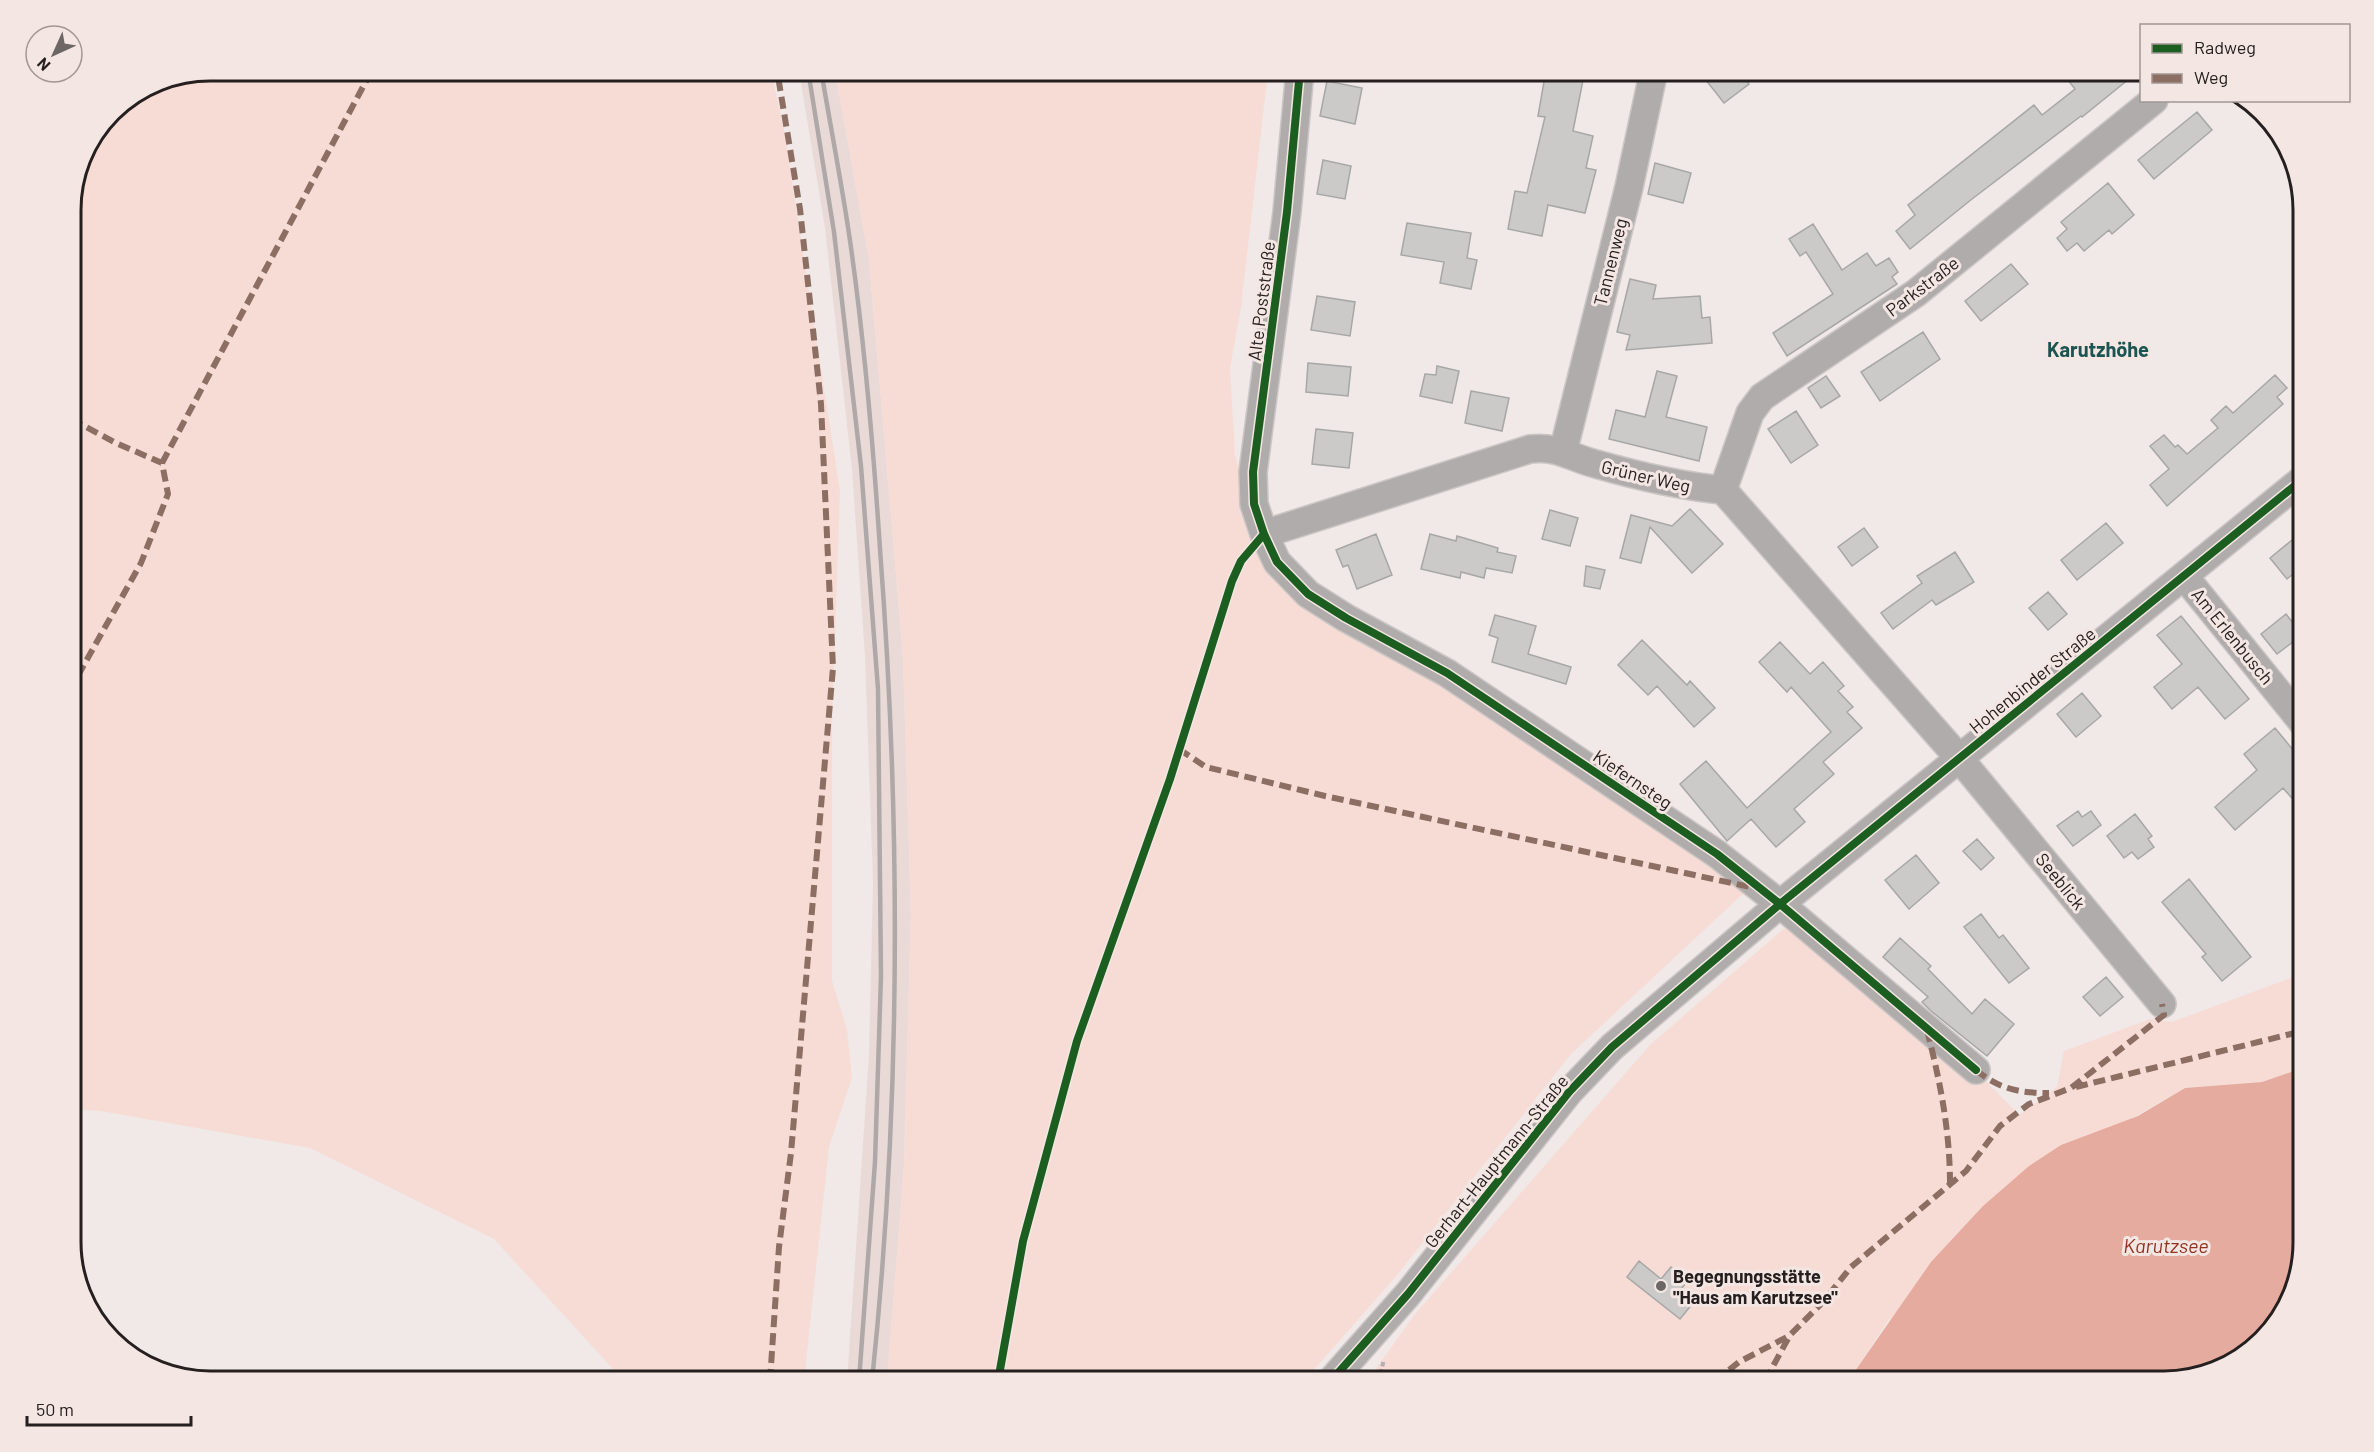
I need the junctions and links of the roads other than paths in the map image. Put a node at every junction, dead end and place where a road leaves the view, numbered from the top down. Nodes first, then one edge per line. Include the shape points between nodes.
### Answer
1 (1299, 81) edge
2 (1652, 81) edge
3 (2152, 102) edge
4 (1563, 452) junction
5 (2293, 487) edge
6 (1723, 490) junction
7 (1264, 534) junction
8 (2184, 576) junction
9 (2293, 711) edge
10 (1959, 758) junction
11 (1780, 904) junction
12 (2162, 1004) dead end
13 (1976, 1070) dead end
14 (1341, 1371) edge

1 - 7 street, Alte Poststraße via 1287,212 1253,472 1254,504
2 - 4 street, Tannenweg
3 - 6 street, Parkstraße via 1916,292 1762,397 1750,413
4 - 6 street, Grüner Weg via 1585,462 1674,485
4 - 7 street, Grüner Weg via 1549,447 1530,449
5 - 8 street, Hohenbinder Straße
6 - 10 street
7 - 11 street, Kiefernsteg via 1277,562 1308,594 1447,673 1718,854
8 - 9 street, Am Erlenbusch
8 - 10 street, Hohenbinder Straße
10 - 11 street, Hohenbinder Straße
10 - 12 street, Seeblick
11 - 13 street, Kiefernsteg
11 - 14 street, Gerhart-Hauptmann-Straße via 1658,1006 1569,1092 1408,1294

